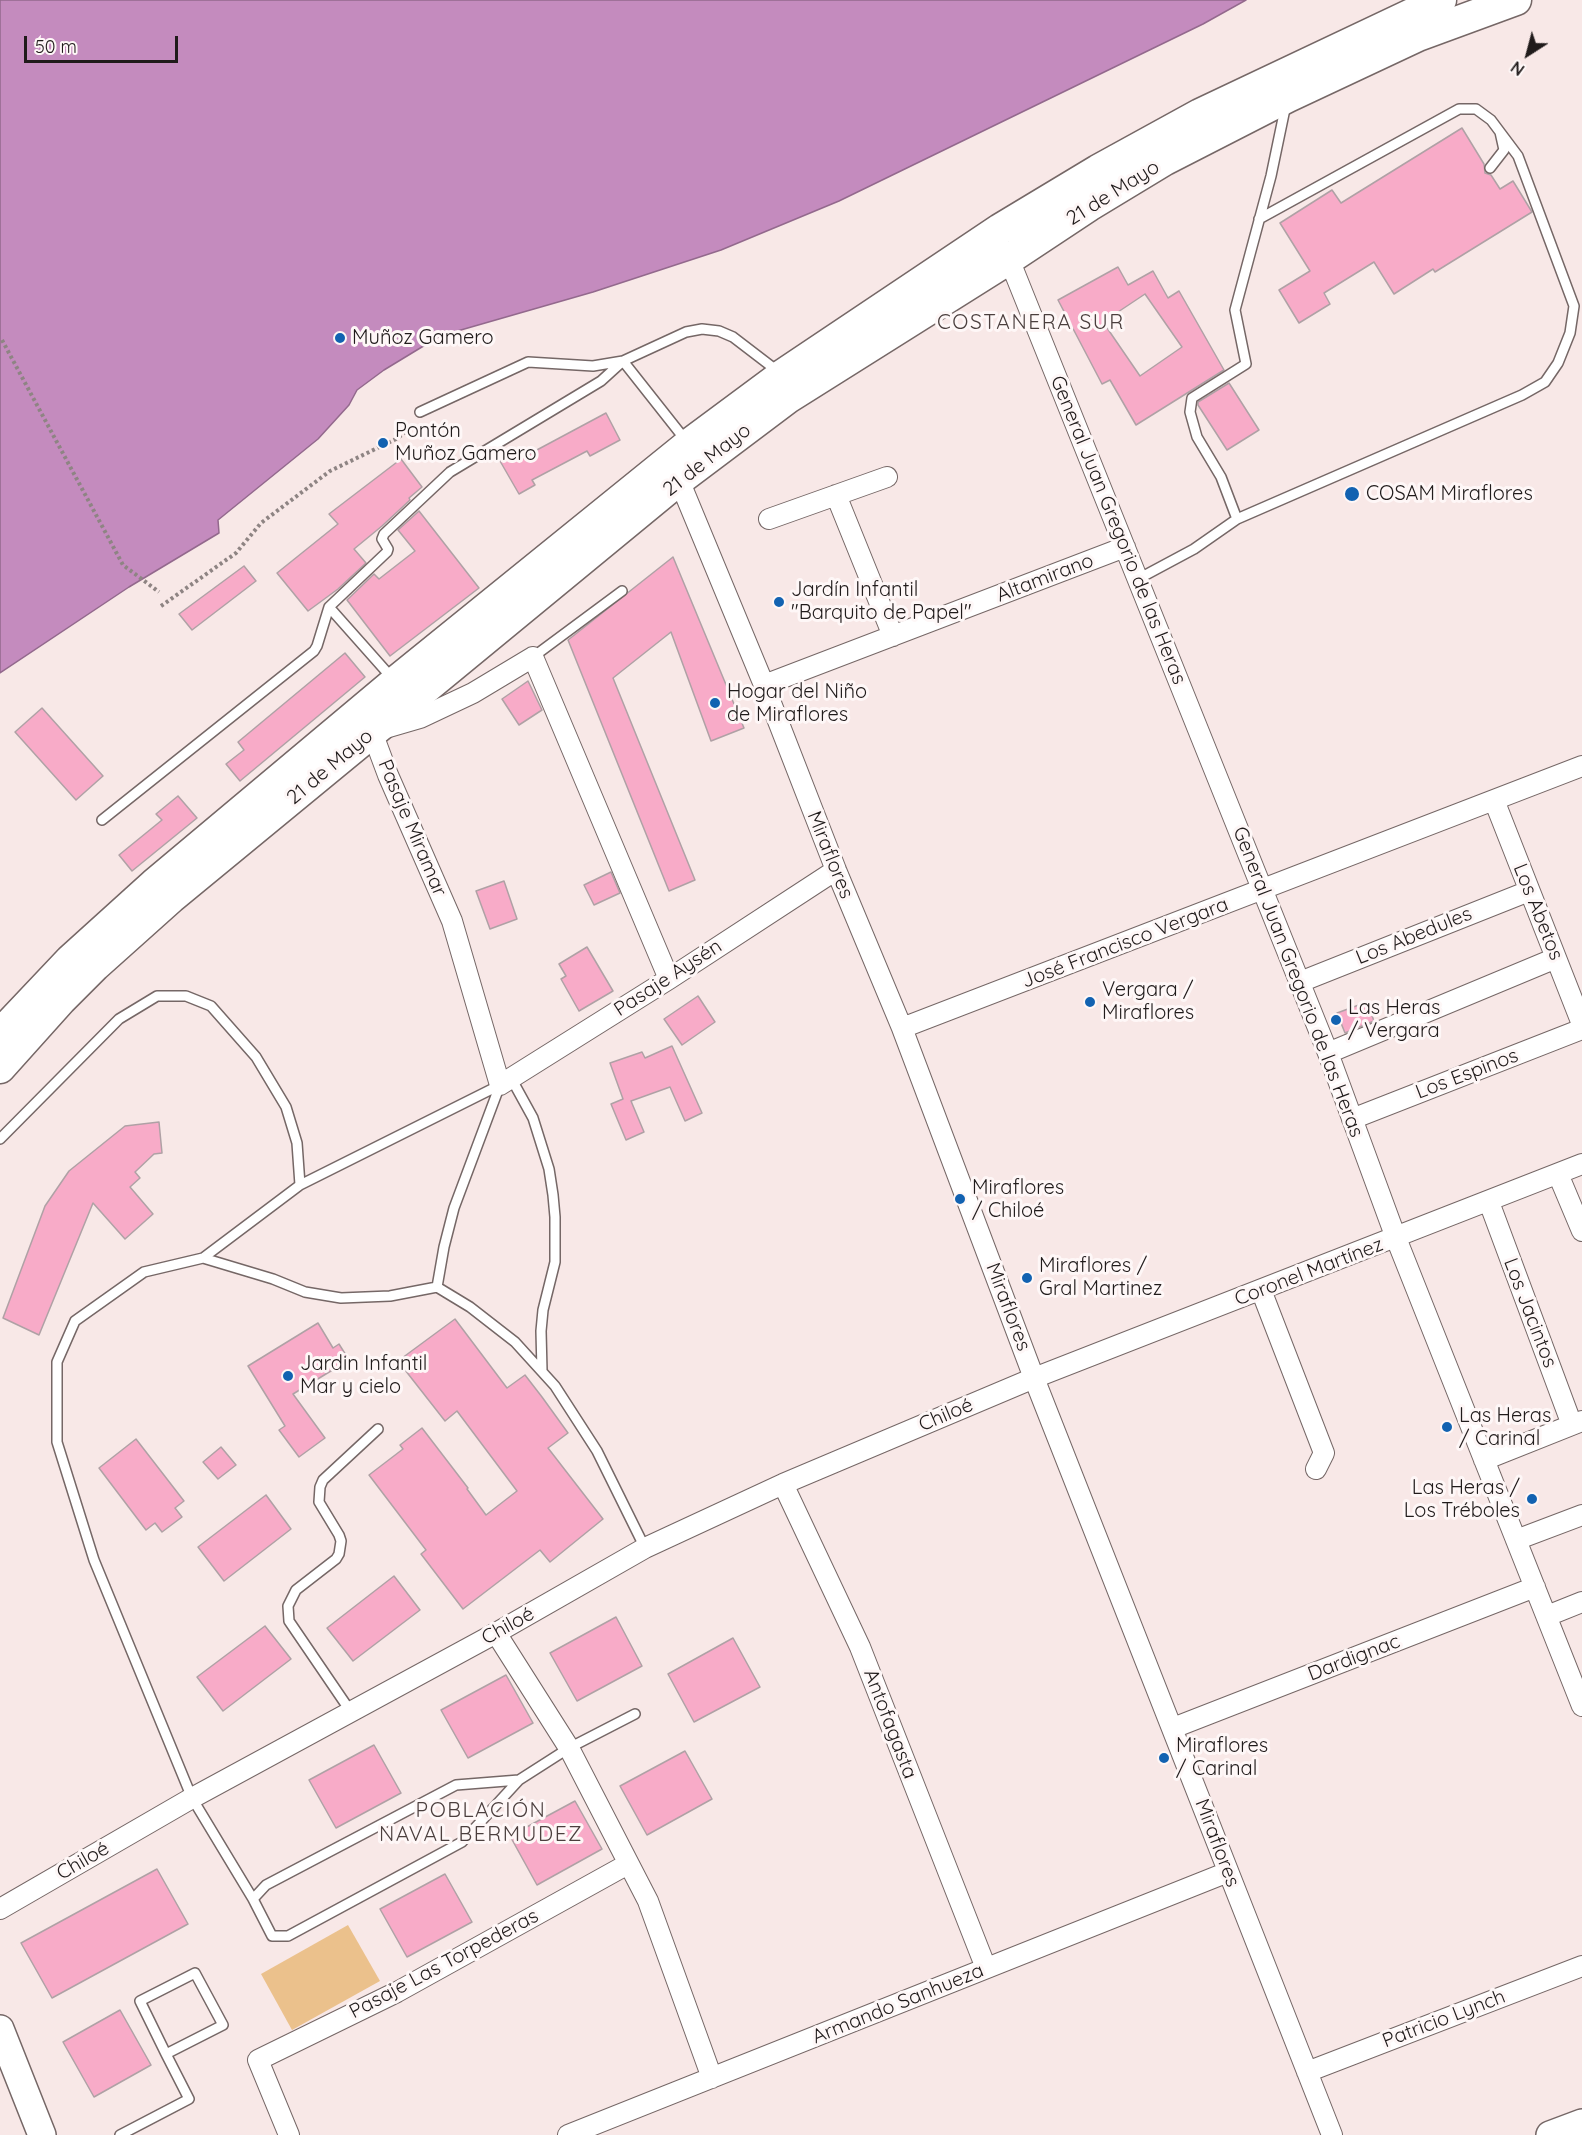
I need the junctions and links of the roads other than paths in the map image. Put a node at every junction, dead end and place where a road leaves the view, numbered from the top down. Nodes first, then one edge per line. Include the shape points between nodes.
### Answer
1 (1441, 0) edge
2 (1516, 0) edge
3 (1288, 97) junction
4 (1500, 132) junction
5 (1490, 168) dead end
6 (1259, 219) junction
7 (1009, 259) junction
8 (623, 361) junction
9 (782, 375) junction
10 (420, 412) road end
11 (689, 444) junction
12 (887, 477) dead end
13 (679, 480) junction
14 (836, 495) junction
15 (769, 519) dead end
16 (1237, 519) junction
17 (1125, 547) junction
18 (1137, 579) junction
19 (622, 591) dead end
20 (329, 607) junction
21 (893, 636) junction
22 (533, 657) junction
23 (395, 682) junction
24 (764, 685) junction
25 (372, 732) junction
26 (1582, 766) edge
27 (1494, 800) junction
28 (102, 820) dead end
29 (836, 870) junction
30 (1263, 889) junction
31 (1529, 891) junction
32 (1556, 958) junction
33 (669, 979) junction
34 (1300, 982) junction
35 (1582, 1024) edge
36 (902, 1028) junction
37 (1582, 1029) edge
38 (0, 1034) edge
39 (1328, 1053) junction
40 (0, 1068) edge
41 (506, 1081) junction
42 (1352, 1119) junction
43 (0, 1139) edge
44 (1582, 1164) edge
45 (1558, 1174) junction
46 (300, 1185) junction
47 (1489, 1202) junction
48 (1582, 1232) edge
49 (1396, 1238) junction
50 (203, 1258) junction
51 (436, 1287) junction
52 (1261, 1290) junction
53 (542, 1371) junction
54 (1034, 1378) junction
55 (1577, 1423) edge
56 (378, 1429) dead end
57 (1484, 1460) junction
58 (1316, 1469) dead end
59 (783, 1484) junction
60 (1582, 1515) edge
61 (1516, 1540) junction
62 (645, 1548) junction
63 (1535, 1587) junction
64 (1582, 1602) edge
65 (1546, 1616) junction
66 (496, 1633) junction
67 (1582, 1706) edge
68 (351, 1712) junction
69 (635, 1714) dead end
70 (1173, 1728) junction
71 (569, 1748) junction
72 (519, 1780) junction
73 (192, 1798) junction
74 (628, 1864) junction
75 (1228, 1872) junction
76 (253, 1899) junction
77 (0, 1910) edge
78 (1582, 1966) edge
79 (986, 1968) junction
80 (0, 2029) edge
81 (166, 2054) junction
82 (1306, 2072) junction
83 (712, 2078) junction
84 (1582, 2123) edge
85 (42, 2135) edge
86 (120, 2135) edge
87 (289, 2135) edge
88 (568, 2135) edge
89 (1332, 2135) edge
90 (1550, 2135) edge

1 - 9 main road, 21 de Mayo via 1200,114 1098,170
2 - 3 main road, 21 de Mayo via 1418,36
3 - 6 lane
3 - 7 main road, 21 de Mayo via 1165,160
4 - 5 lane via 1504,150
4 - 6 lane via 1476,109 1459,109
4 - 16 lane via 1518,156 1574,306 1570,333 1558,363 1545,382 1522,395
6 - 16 lane via 1235,310 1246,364 1192,399 1190,412 1197,436 1221,477
7 - 13 main road, 21 de Mayo via 788,398
7 - 17 street, General Juan Gregorio de las Heras
8 - 9 lane via 686,332 702,329 733,337
8 - 10 lane via 593,366 528,362
8 - 11 lane
8 - 20 lane via 601,381 450,472 384,534 387,552
9 - 11 main road, 21 de Mayo
11 - 23 main road, 21 de Mayo
12 - 14 street
13 - 24 street, Miraflores
13 - 25 main road, 21 de Mayo
14 - 15 street
14 - 21 street
16 - 18 lane via 1194,549
17 - 18 street, General Juan Gregorio de las Heras
17 - 21 street, Altamirano
18 - 30 street, General Juan Gregorio de las Heras
19 - 22 lane
20 - 23 lane
20 - 28 lane via 314,651
21 - 24 street, Altamirano
22 - 25 street, Pasaje Miramar via 420,718
22 - 33 street
23 - 38 main road, 21 de Mayo via 111,921
24 - 29 street, Miraflores
25 - 40 main road, 21 de Mayo via 130,933 61,1000
25 - 41 street, Pasaje Miramar via 452,921
26 - 27 street, José Francisco Vergara
27 - 30 street, José Francisco Vergara
27 - 31 street, Los Abetos
29 - 33 street, Pasaje Aysén
29 - 36 street, Miraflores
30 - 34 street, General Juan Gregorio de las Heras
30 - 36 street, José Francisco Vergara
31 - 32 street, Los Abetos
31 - 34 street, Los Abedules
32 - 35 street, Los Abetos
32 - 39 street
33 - 41 street, Pasaje Aysén
34 - 39 street, General Juan Gregorio de las Heras
36 - 54 street, Miraflores
37 - 42 street, Los Espinos
39 - 42 street, General Juan Gregorio de las Heras
41 - 46 lane
41 - 51 lane via 454,1208
41 - 53 lane via 533,1118 553,1195 555,1262 543,1310
42 - 49 street, General Juan Gregorio de las Heras
43 - 46 lane via 119,1019 157,996 186,996 211,1006 256,1057 286,1107 297,1143
44 - 45 street, Coronel Martínez
45 - 47 street, Coronel Martínez
45 - 48 street
46 - 50 lane
47 - 49 street, Coronel Martínez
47 - 55 street, Los Jacintos
49 - 52 street, Coronel Martínez
49 - 57 street, General Juan Gregorio de las Heras
50 - 51 lane via 304,1292 341,1298 390,1296
50 - 73 lane via 144,1272 135,1278 75,1321 57,1362 57,1442 94,1560
51 - 53 lane via 470,1307 515,1342
52 - 54 street, Coronel Martínez
52 - 58 street via 1324,1453
53 - 62 lane via 597,1450
54 - 59 street, Chiloé
54 - 70 street, Miraflores
55 - 57 street
56 - 68 lane via 323,1480 320,1502 339,1535 339,1554 296,1590 288,1606 289,1622
57 - 61 street, General Juan Gregorio de las Heras
59 - 62 street, Chiloé
59 - 79 street, Antofagasta via 860,1647
60 - 61 street
61 - 63 street, General Juan Gregorio de las Heras
62 - 66 street, Chiloé
63 - 65 street, General Juan Gregorio de las Heras
63 - 70 street, Dardignac
64 - 65 street
65 - 67 street, General Juan Gregorio de las Heras
66 - 68 street, Chiloé
66 - 71 street
68 - 73 street, Chiloé
69 - 71 lane
70 - 75 street, Miraflores
71 - 72 lane
71 - 74 street
72 - 76 lane via 456,1785 266,1885
72 - 76 lane via 462,1842 288,1936 272,1936
73 - 76 lane
73 - 77 street, Chiloé
74 - 83 street via 648,1901
74 - 87 street, Pasaje Las Torpederas via 397,1992 258,2060
75 - 79 street, Armando Sanhueza
75 - 82 street, Miraflores
78 - 82 street, Patricio Lynch
79 - 83 street, Armando Sanhueza
80 - 85 street
81 - 81 lane via 140,2001 195,1973 223,2025
81 - 86 lane via 189,2099
82 - 89 street, Miraflores
83 - 88 street, Armando Sanhueza
84 - 90 street

